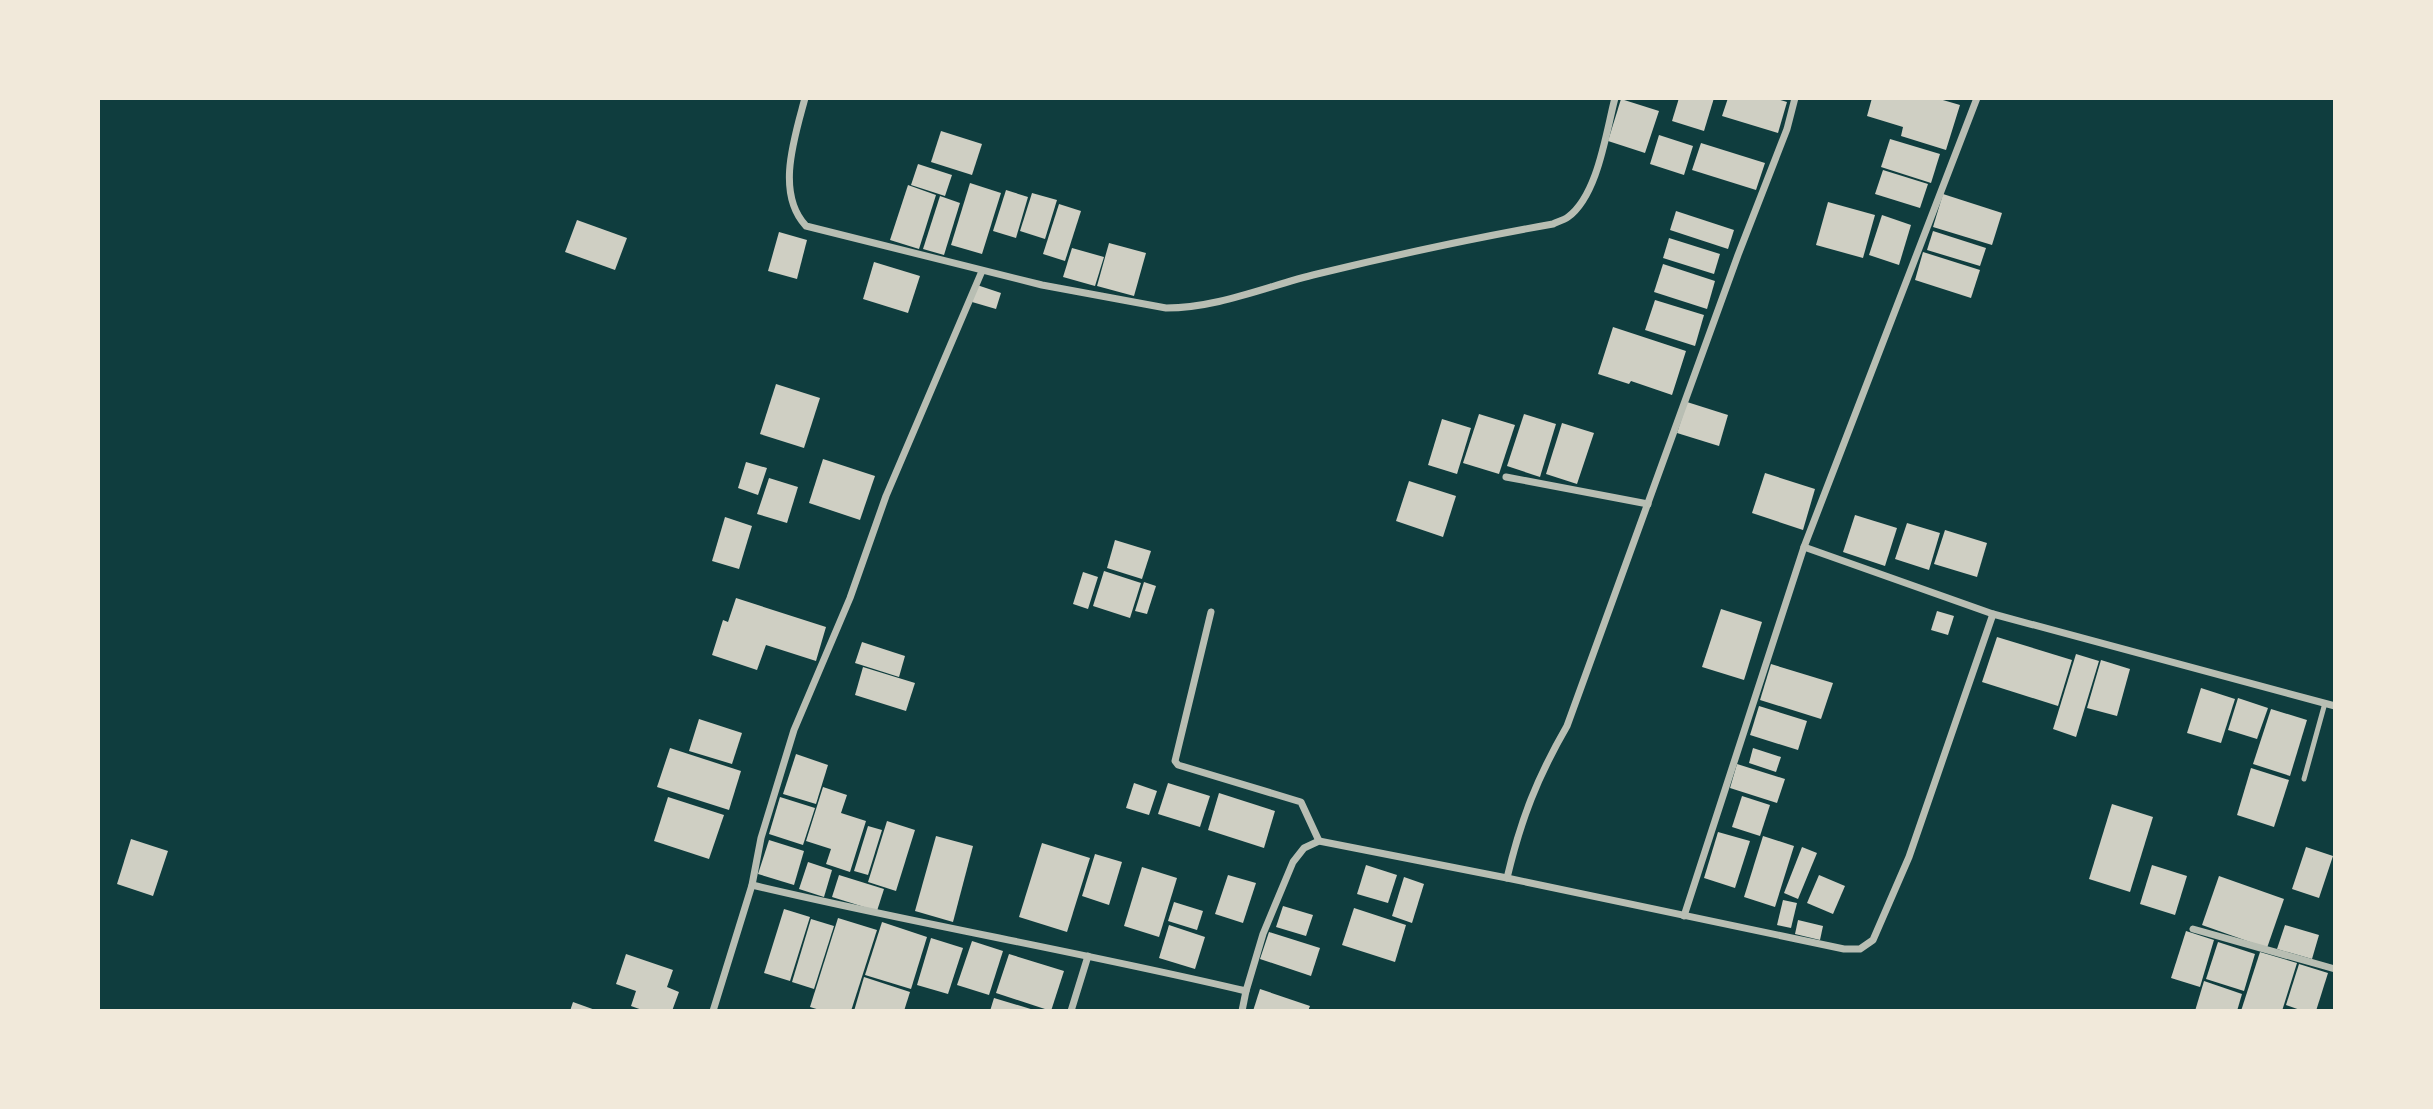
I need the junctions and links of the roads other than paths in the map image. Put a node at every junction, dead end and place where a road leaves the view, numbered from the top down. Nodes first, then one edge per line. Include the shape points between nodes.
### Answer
1 (805, 98) edge
2 (1615, 98) edge
3 (1795, 98) edge
4 (1977, 98) edge
5 (982, 271) junction
6 (1506, 477) dead end
7 (1648, 504) junction
8 (1804, 547) junction
9 (1211, 612) dead end
10 (1993, 614) junction
11 (2325, 703) junction
12 (2335, 705) edge
13 (2304, 779) dead end
14 (1319, 841) junction
15 (1507, 878) junction
16 (752, 885) junction
17 (1684, 916) junction
18 (2193, 929) dead end
19 (1088, 956) junction
20 (2335, 969) edge
21 (1246, 991) junction
22 (713, 1011) edge
23 (1071, 1011) edge
24 (1242, 1011) edge

1 - 5 street via 794,139 790,198 806,226
2 - 5 street via 1596,171 1581,203 1553,224 1316,274 1183,308
3 - 7 street
4 - 8 street
5 - 16 street via 886,496 850,598 794,730 761,838
6 - 7 street
7 - 15 street via 1567,726 1527,806
8 - 10 street
8 - 17 street
9 - 14 street via 1175,761 1301,802
10 - 11 street
10 - 17 street via 1909,857 1873,940 1860,949 1844,949
11 - 12 street
11 - 13 lane
14 - 15 street
14 - 21 street via 1304,848 1293,862 1263,934
15 - 17 street
16 - 19 street
16 - 22 street
18 - 20 street
19 - 21 street
19 - 23 street
21 - 24 street

